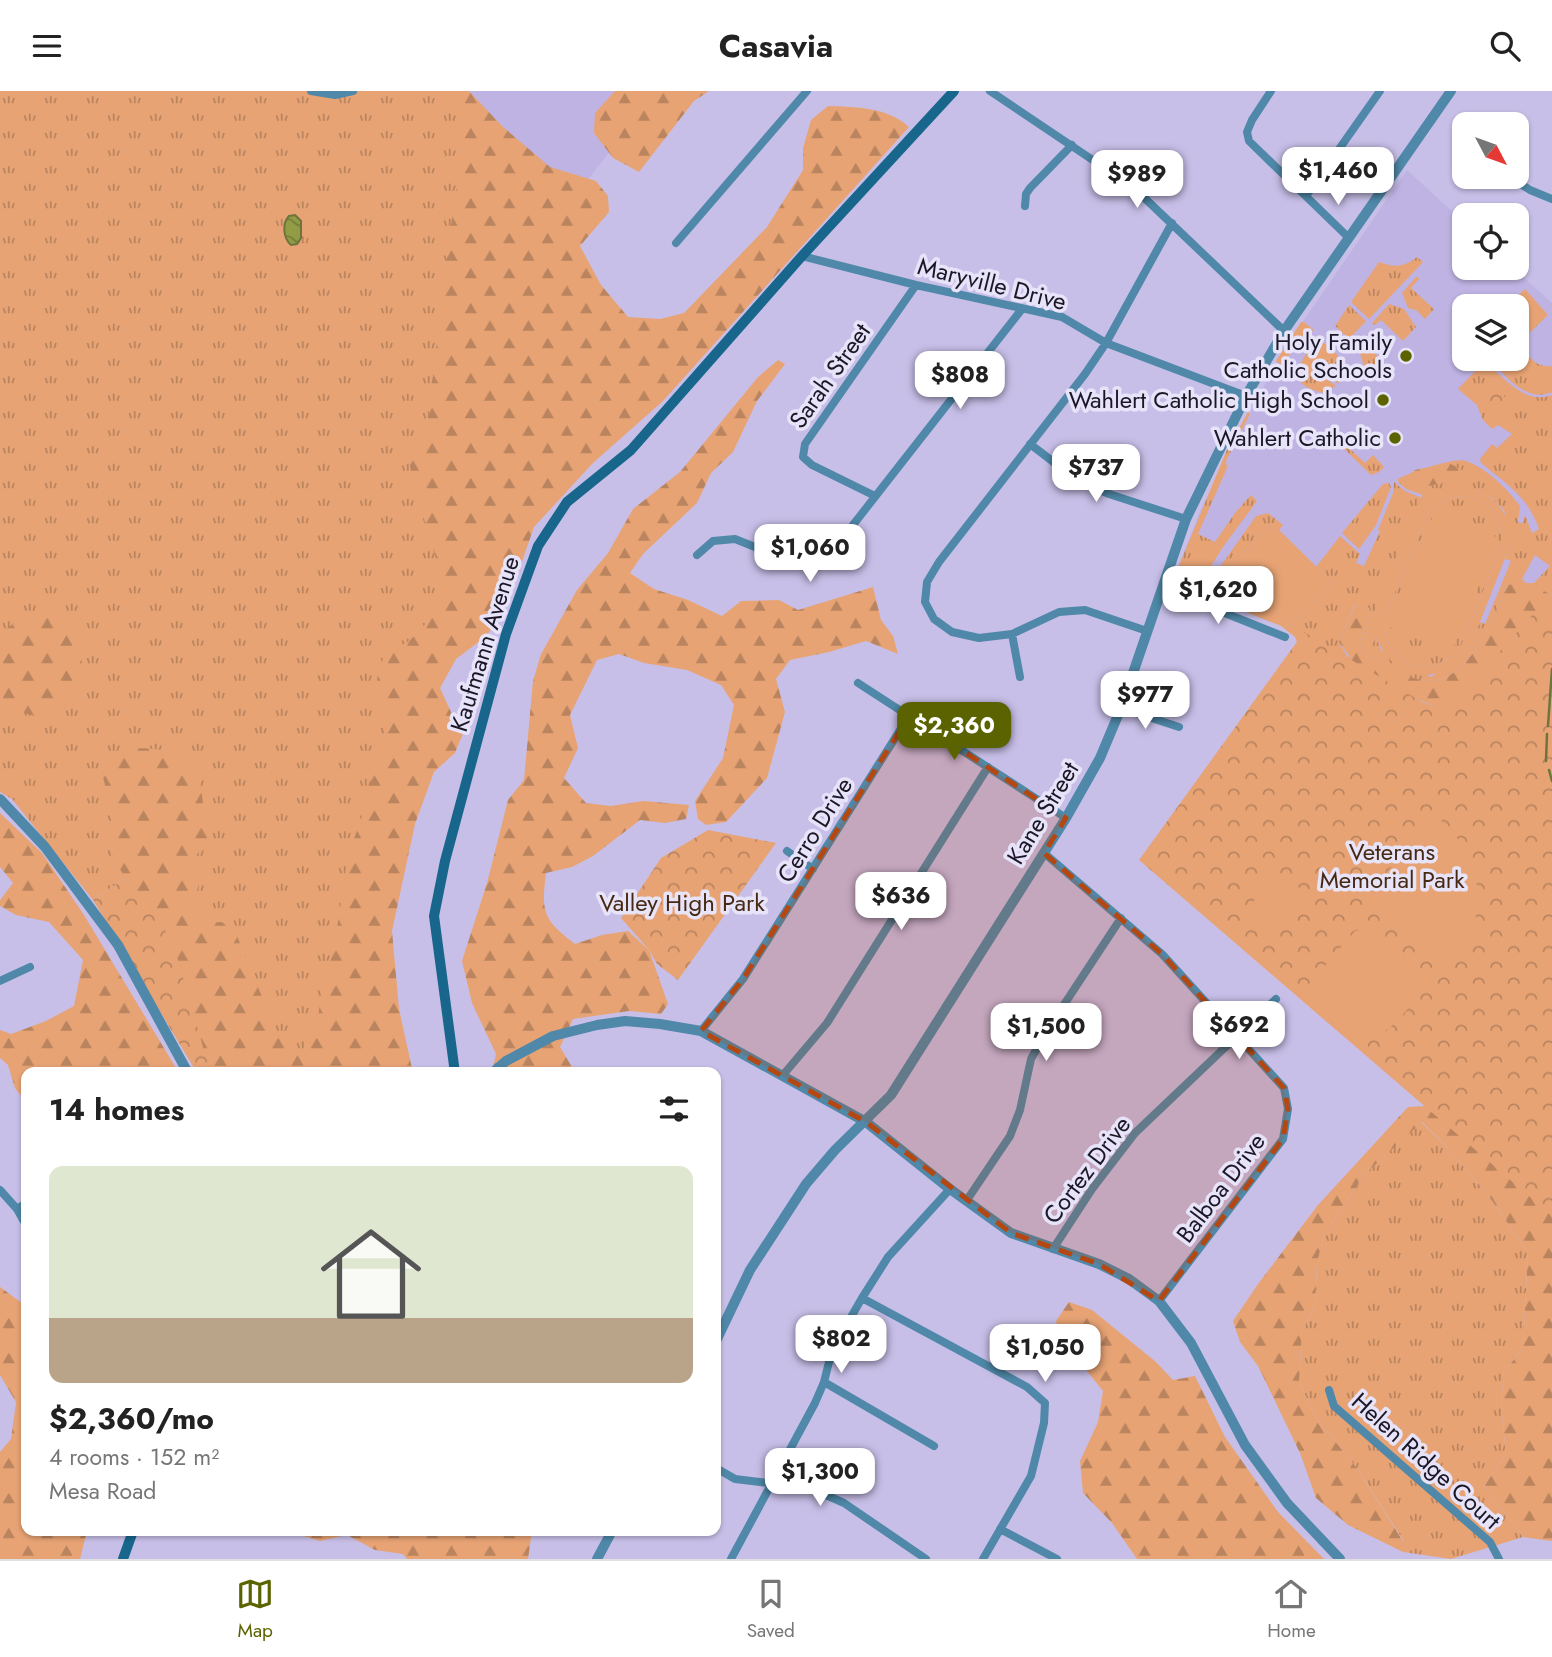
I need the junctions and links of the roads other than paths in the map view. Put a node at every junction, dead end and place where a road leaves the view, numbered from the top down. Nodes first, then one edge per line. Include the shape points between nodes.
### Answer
1 (311, 91) edge
2 (352, 91) edge
3 (807, 91) edge
4 (954, 91) edge
5 (990, 91) edge
6 (1271, 91) edge
7 (1380, 91) edge
8 (1451, 91) edge
9 (1072, 145) junction
10 (1528, 189) edge
11 (1306, 196) junction
12 (1552, 199) edge
13 (1025, 206) dead end
14 (1172, 223) junction
15 (1349, 238) junction
16 (676, 243) dead end
17 (802, 256) junction
18 (916, 285) junction
19 (1021, 309) junction
20 (1284, 331) junction
21 (1106, 343) junction
22 (1245, 396) junction
23 (1030, 444) junction
24 (875, 496) junction
25 (1186, 520) junction
26 (697, 555) dead end
27 (1162, 588) junction
28 (1147, 631) junction
29 (1012, 634) junction
30 (1285, 637) dead end
31 (1020, 677) dead end
32 (858, 683) dead end
33 (1121, 708) junction
34 (909, 716) junction
35 (1179, 727) dead end
36 (988, 767) junction
37 (0, 800) edge
38 (1066, 818) junction
39 (787, 851) dead end
40 (1044, 853) junction
41 (813, 869) junction
42 (1121, 918) junction
43 (30, 967) dead end
44 (0, 981) edge
45 (1276, 999) dead end
46 (701, 1031) junction
47 (1237, 1038) junction
48 (185, 1067) edge
49 (454, 1067) edge
50 (499, 1067) edge
51 (783, 1075) junction
52 (866, 1122) junction
53 (950, 1189) junction
54 (0, 1190) edge
55 (967, 1200) junction
56 (21, 1206) edge
57 (17, 1209) junction
58 (21, 1216) edge
59 (1053, 1249) junction
60 (862, 1298) junction
61 (1159, 1301) junction
62 (721, 1331) edge
63 (824, 1382) junction
64 (1329, 1390) dead end
65 (934, 1446) dead end
66 (721, 1471) edge
67 (770, 1484) junction
68 (1000, 1529) junction
69 (131, 1536) edge
70 (609, 1536) edge
71 (123, 1559) edge
72 (597, 1559) edge
73 (731, 1559) edge
74 (926, 1559) edge
75 (983, 1559) edge
76 (1057, 1559) edge
77 (1340, 1559) edge
78 (1499, 1559) edge

1 - 2 street via 335,95
3 - 16 street
4 - 17 main road, Kaufmann Avenue
5 - 9 street
6 - 11 street via 1247,132 1250,141
7 - 11 street
8 - 15 street, Kane Street
9 - 13 street via 1030,188
9 - 14 street via 1133,187
10 - 12 street
11 - 15 street
14 - 20 street
14 - 21 street
15 - 20 street, Kane Street
17 - 18 street, Maryville Drive
17 - 49 main road, Kaufmann Avenue via 631,450 567,502 538,546 506,634 434,916
18 - 19 street, Maryville Drive
18 - 24 street, Sarah Street via 805,444 803,457 812,465
19 - 21 street, Maryville Drive via 1062,317
19 - 24 street
20 - 22 street, Kane Street
21 - 22 street, Maryville Drive
21 - 23 street
22 - 25 street, Kane Street
23 - 25 street via 1077,480
23 - 29 street via 926,582 925,602 934,619 952,632 979,638
24 - 26 street via 824,562 812,570 735,539 713,541
25 - 27 street, Kane Street
27 - 28 street, Kane Street
27 - 30 street
28 - 29 street via 1085,610 1059,612
28 - 33 street, Kane Street
29 - 31 street
32 - 34 street
33 - 35 street
33 - 38 street, Kane Street via 1100,758
34 - 36 street
34 - 41 street, Cerro Drive
36 - 38 street
36 - 51 street via 827,1023
37 - 48 street via 45,846 118,945
38 - 40 street, Kane Street
39 - 41 street
40 - 42 street, Balboa Drive
40 - 52 street, Kane Street via 891,1095
41 - 46 street, Cerro Drive via 743,979
42 - 47 street, Balboa Drive via 1162,954
42 - 55 street via 1031,1059 1010,1136
43 - 44 street
45 - 47 street, Cortez Drive
46 - 50 street via 625,1021 597,1025 553,1036
46 - 51 street
47 - 59 street, Cortez Drive via 1135,1133
47 - 61 street, Balboa Drive via 1284,1088 1288,1109 1283,1139
51 - 52 street
52 - 53 street
52 - 62 street, Kane Street via 806,1184 750,1270
53 - 55 street
53 - 60 street via 888,1257
54 - 57 street
55 - 59 street via 1011,1233
56 - 57 street
57 - 58 street
59 - 61 street via 1099,1263
60 - 63 street via 832,1350
60 - 68 street via 1027,1387 1045,1403 1031,1476
61 - 77 street via 1191,1343 1245,1445 1287,1503
63 - 65 street
63 - 67 street
64 - 78 street, Helen Ridge Court via 1334,1406 1490,1542
66 - 67 street via 735,1479
67 - 73 street
67 - 74 street via 810,1488 844,1503
68 - 75 street
68 - 76 street
69 - 71 main road
70 - 72 street

